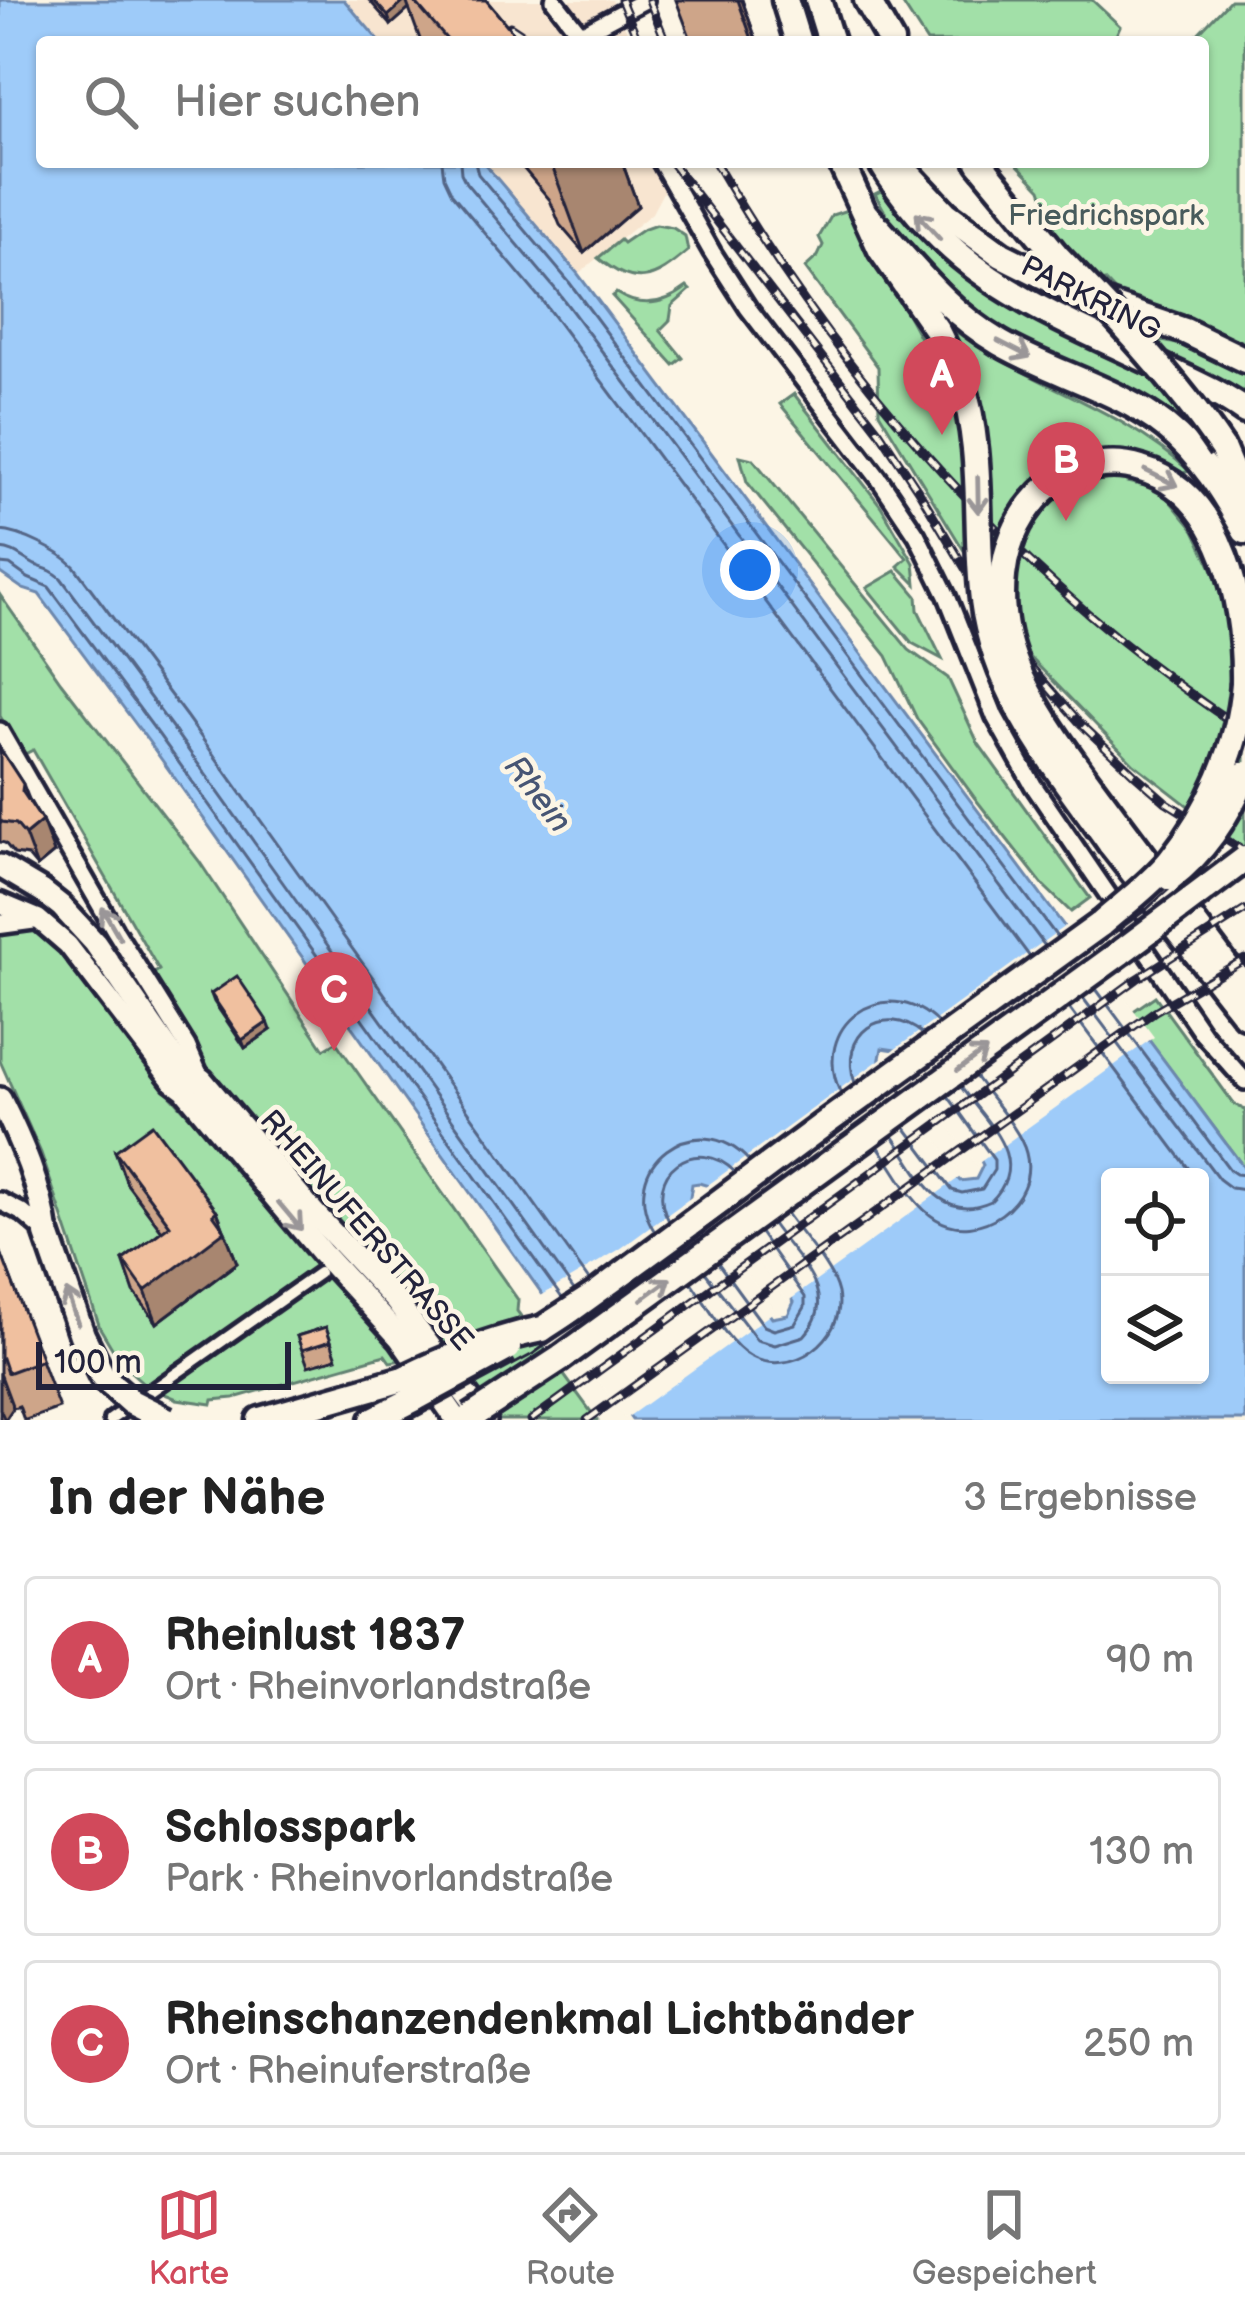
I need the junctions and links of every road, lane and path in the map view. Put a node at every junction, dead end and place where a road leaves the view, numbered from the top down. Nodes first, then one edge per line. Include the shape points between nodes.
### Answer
1 (554, 0) edge
2 (645, 0) edge
3 (785, 0) edge
4 (818, 0) edge
5 (866, 0) edge
6 (582, 36) edge
7 (587, 36) edge
8 (796, 36) edge
9 (829, 36) edge
10 (887, 36) edge
11 (665, 168) edge
12 (984, 168) edge
13 (893, 170) edge
14 (854, 191) edge
15 (1245, 360) edge
16 (1245, 411) edge
17 (1245, 502) edge
18 (1245, 530) edge
19 (1244, 683) edge
20 (0, 731) edge
21 (1245, 774) edge
22 (1115, 834) junction
23 (1245, 859) edge
24 (0, 866) edge
25 (0, 903) edge
26 (38, 919) junction
27 (0, 924) edge
28 (1101, 924) junction
29 (1245, 985) edge
30 (1245, 1015) edge
31 (1245, 1081) edge
32 (195, 1087) junction
33 (0, 1099) edge
34 (0, 1201) edge
35 (46, 1234) junction
36 (319, 1273) dead end
37 (154, 1389) junction
38 (410, 1389) junction
39 (469, 1419) edge
40 (110, 1420) edge
41 (148, 1420) edge
42 (167, 1420) edge
43 (260, 1420) edge
44 (373, 1420) edge

1 - 6 street
2 - 7 street
3 - 8 main road
4 - 9 main road
5 - 10 main road
11 - 31 street via 748,308 917,535 994,717 1034,784 1203,1034
12 - 17 main road, bridge via 1170,378 1222,448
13 - 15 main road via 1002,256
16 -> 13 main road, PARKRING via 1008,290 922,221
14 -> 18 main road via 919,276 972,323 1166,427 1200,460
14 -> 22 main road, bridge via 961,380 977,448 992,649 1027,726
22 -> 19 main road, bridge via 1021,675 1004,616 1005,559 1024,512 1051,484 1099,465 1166,477 1201,510 1217,540 1244,628
19 - 28 main road, bridge via 1234,743 1193,826 1168,863
32 -> 20 street, RHEINUFERSTRASSE via 187,1046
21 - 28 main road, bridge via 1206,843 1176,874
22 - 29 main road
22 - 30 main road
39 -> 23 main road, bridge
24 - 32 main road, RHEINUFERSTRASSE via 80,925
25 - 26 street
26 - 27 street
26 - 32 street, RHEINUFERSTRASSE via 68,945 172,1081
28 - 38 main road, bridge via 542,1329 451,1356
32 - 39 main road, RHEINUFERSTRASSE via 320,1252
33 - 35 main road via 44,1208
34 - 35 street
42 -> 35 main road, bridge via 103,1377
36 - 37 street
37 - 40 street
37 - 41 street
38 - 43 main road
38 - 44 main road

